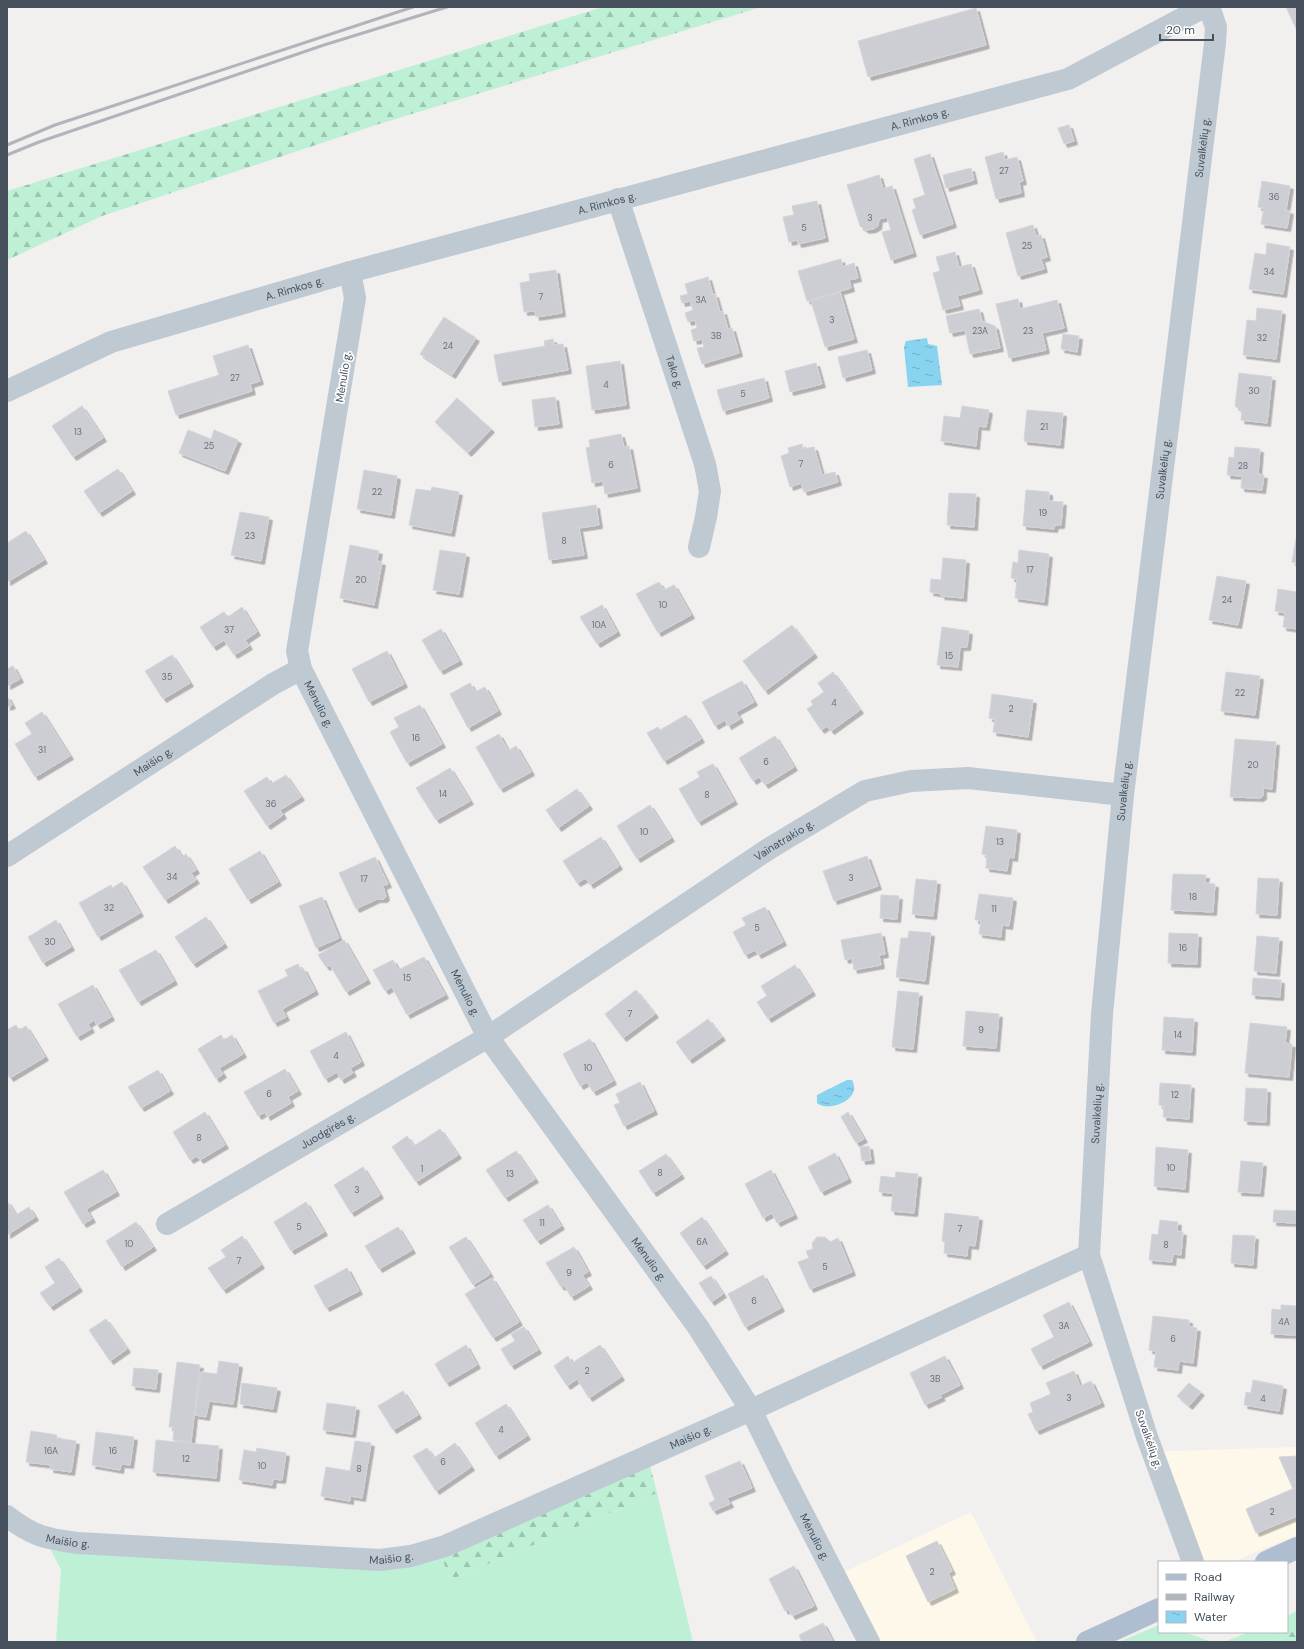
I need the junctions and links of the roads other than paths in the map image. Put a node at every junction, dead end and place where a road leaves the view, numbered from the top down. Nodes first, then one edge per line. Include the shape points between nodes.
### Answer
1 (1204, 7) edge
2 (1209, 7) edge
3 (618, 199) junction
4 (350, 272) junction
5 (7, 391) edge
6 (699, 547) dead end
7 (300, 669) junction
8 (1123, 795) junction
9 (7, 856) edge
10 (488, 1037) junction
11 (167, 1224) dead end
12 (1088, 1255) junction
13 (752, 1410) junction
14 (7, 1516) edge
15 (1297, 1548) edge
16 (1193, 1561) edge
17 (1268, 1561) edge
18 (1158, 1609) edge
19 (869, 1642) edge
20 (1087, 1642) edge

1 - 3 street, A. Rimkos g. via 1068,79
2 - 8 street, Suvalkėlių g. via 1216,27 1215,43
3 - 4 street, A. Rimkos g.
3 - 6 street, Tako g. via 705,464 710,491
4 - 5 street, A. Rimkos g. via 111,342
4 - 7 street, Mėnulio g. via 356,298 297,651
7 - 9 street, Maišio g.
7 - 10 street, Mėnulio g.
8 - 10 street, Vainatrakio g. via 968,778 911,781 866,790 770,848
8 - 12 street, Suvalkėlių g. via 1102,1014
10 - 11 street, Juodgirės g.
10 - 13 street, Mėnulio g. via 698,1327
12 - 13 street, Maišio g.
12 - 16 street, Suvalkėlių g. via 1147,1437
13 - 14 street, Maišio g. via 445,1546 411,1556 380,1560 78,1543 34,1534
13 - 19 street, Mėnulio g.
15 - 17 main road
18 - 20 main road

